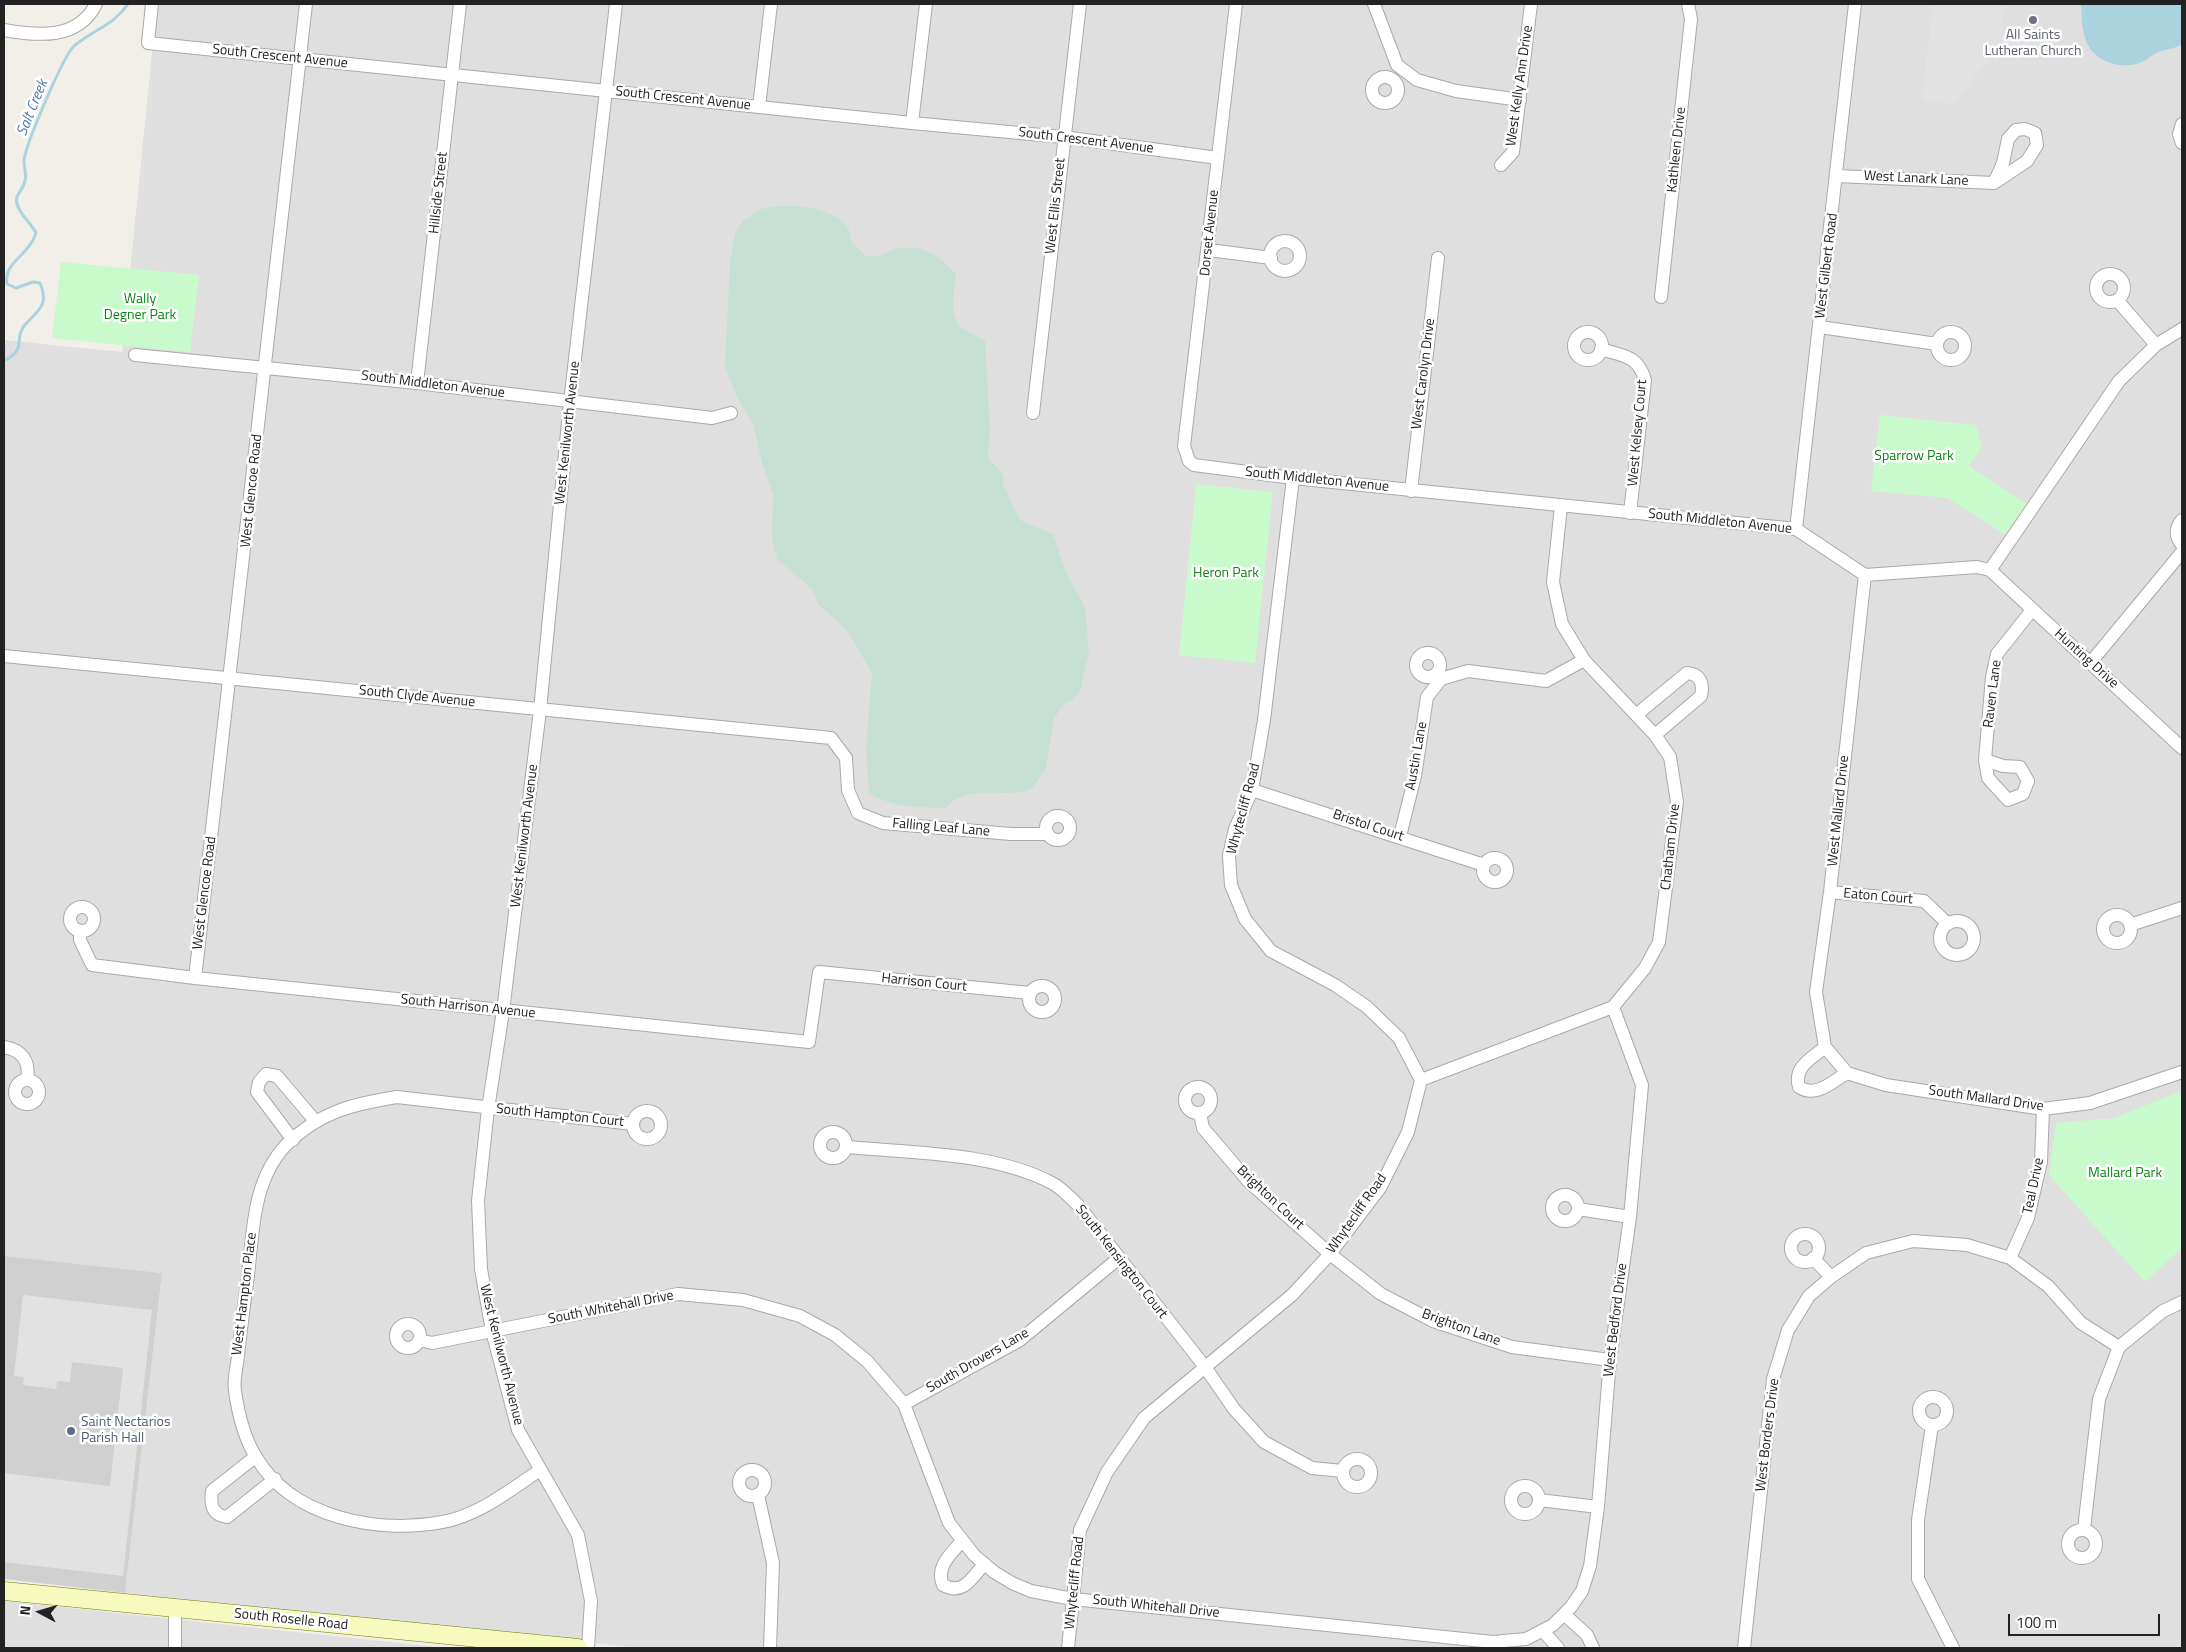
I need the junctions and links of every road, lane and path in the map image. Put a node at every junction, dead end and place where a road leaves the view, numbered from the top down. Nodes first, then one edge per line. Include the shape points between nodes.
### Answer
1 (96, 4) edge
2 (152, 4) edge
3 (306, 4) edge
4 (460, 4) edge
5 (616, 4) edge
6 (771, 4) edge
7 (926, 4) edge
8 (1080, 4) edge
9 (1236, 4) edge
10 (1531, 4) edge
11 (1688, 4) edge
12 (1855, 4) edge
13 (1377, 6) edge
14 (4, 30) edge
15 (300, 60) junction
16 (1405, 71) junction
17 (452, 74) junction
18 (1394, 81) dead end
19 (606, 91) junction
20 (1520, 100) junction
21 (759, 107) junction
22 (912, 123) junction
23 (2182, 124) edge
24 (1063, 137) junction
25 (2182, 143) edge
26 (1218, 158) junction
27 (1501, 165) dead end
28 (1837, 176) junction
29 (1994, 183) dead end
30 (1209, 250) junction
31 (1271, 258) dead end
32 (1438, 258) dead end
33 (1662, 297) dead end
34 (2117, 300) dead end
35 (1820, 327) junction
36 (2182, 329) edge
37 (1936, 344) dead end
38 (2156, 344) junction
39 (1601, 349) dead end
40 (135, 355) dead end
41 (265, 366) junction
42 (418, 383) junction
43 (570, 402) junction
44 (1033, 412) dead end
45 (731, 414) dead end
46 (1189, 461) joint
47 (1293, 478) junction
48 (1411, 491) junction
49 (1561, 506) junction
50 (1630, 513) junction
51 (2182, 520) edge
52 (1796, 529) junction
53 (2182, 545) edge
54 (2182, 552) edge
55 (1990, 570) junction
56 (1865, 575) junction
57 (2032, 610) junction
58 (4, 656) edge
59 (1584, 660) junction
60 (2091, 662) junction
61 (231, 679) junction
62 (540, 710) junction
63 (1636, 715) junction
64 (1655, 735) junction
65 (831, 738) joint
66 (2182, 748) edge
67 (1986, 760) dead end
68 (1252, 790) junction
69 (1047, 834) dead end
70 (1400, 836) junction
71 (1484, 865) dead end
72 (1830, 892) junction
73 (2182, 908) edge
74 (1948, 924) dead end
75 (2130, 925) dead end
76 (80, 932) dead end
77 (819, 972) joint
78 (195, 978) junction
79 (1030, 993) dead end
80 (1613, 1008) junction
81 (503, 1011) junction
82 (4, 1047) edge
83 (1825, 1048) junction
84 (2182, 1072) edge
85 (1847, 1073) junction
86 (27, 1079) dead end
87 (1421, 1080) junction
88 (488, 1109) junction
89 (2043, 1109) junction
90 (1200, 1113) dead end
91 (316, 1122) junction
92 (633, 1124) dead end
93 (293, 1140) junction
94 (846, 1147) dead end
95 (1578, 1209) dead end
96 (1630, 1217) junction
97 (1330, 1254) junction
98 (1119, 1258) junction
99 (1814, 1258) dead end
100 (2010, 1258) junction
101 (1831, 1277) junction
102 (2182, 1302) edge
103 (492, 1331) junction
104 (419, 1340) dead end
105 (2119, 1347) junction
106 (1610, 1360) junction
107 (1205, 1367) junction
108 (904, 1404) junction
109 (1932, 1425) dead end
110 (256, 1457) junction
111 (540, 1470) junction
112 (1343, 1471) dead end
113 (275, 1479) junction
114 (758, 1495) dead end
115 (1539, 1500) dead end
116 (1598, 1507) junction
117 (2084, 1530) dead end
118 (962, 1541) junction
119 (984, 1564) junction
120 (4, 1591) edge
121 (1073, 1599) junction
122 (175, 1608) junction
123 (1564, 1614) junction
124 (1549, 1628) junction
125 (175, 1648) edge
126 (578, 1648) edge
127 (588, 1648) edge
128 (770, 1648) edge
129 (1068, 1648) edge
130 (1558, 1648) edge
131 (1593, 1648) edge
132 (1744, 1648) edge
133 (1953, 1648) edge

1 - 14 street via 91,14 71,30 54,34
2 - 15 street, South Crescent Avenue via 148,43
3 - 15 street, West Glencoe Road
4 - 17 street, Hillside Street
5 - 19 street, West Kenilworth Avenue
6 - 21 street
7 - 22 street
8 - 24 street, West Ellis Street
9 - 26 street, Dorset Avenue
10 - 20 street, West Kelly Ann Drive
11 - 33 street, Kathleen Drive via 1691,19
12 - 28 street, West Gilbert Road
13 - 16 street via 1397,65
15 - 17 street, South Crescent Avenue
15 - 41 street, West Glencoe Road
16 - 18 street
16 - 20 street via 1417,80 1456,91
17 - 19 street, South Crescent Avenue
17 - 42 street, Hillside Street
19 - 21 street, South Crescent Avenue
19 - 43 street, West Kenilworth Avenue
20 - 27 street, West Kelly Ann Drive via 1513,152
21 - 22 street, South Crescent Avenue
22 - 24 street, South Crescent Avenue
23 - 25 street via 2179,134
24 - 26 street, South Crescent Avenue
24 - 44 street, West Ellis Street
26 - 30 street, Dorset Avenue
28 - 29 street, West Lanark Lane
28 - 35 street, West Gilbert Road
30 - 31 street
30 - 46 street, Dorset Avenue via 1184,446
32 - 48 street, West Carolyn Drive
34 - 38 street
35 - 37 street
35 - 52 street, West Gilbert Road
36 - 38 street
38 - 55 street via 2119,381
39 - 50 street, West Kelsey Court via 1632,358 1641,368 1645,380
40 - 41 street, South Middleton Avenue
41 - 42 street, South Middleton Avenue
41 - 61 street, West Glencoe Road
42 - 43 street, South Middleton Avenue
43 - 45 street, South Middleton Avenue via 712,418
43 - 62 street, West Kenilworth Avenue
46 - 47 street, South Middleton Avenue via 1200,467
47 - 48 street, South Middleton Avenue
47 - 68 street, Whytecliff Road via 1264,720
48 - 49 street, South Middleton Avenue
49 - 50 street, South Middleton Avenue
49 - 59 street, Chatham Drive via 1553,582 1562,624
50 - 52 street, South Middleton Avenue
51 - 53 street via 2177,530 2177,538
52 - 56 street, South Middleton Avenue
54 - 60 street
55 - 56 street via 1977,567
55 - 57 street, Hunting Drive
56 - 72 street, West Mallard Drive
57 - 60 street, Hunting Drive
57 - 67 street, Raven Lane via 1997,654 1992,677
58 - 61 street, South Clyde Avenue
59 - 63 street, Chatham Drive
59 - 70 street, Austin Lane via 1546,681 1468,671 1438,677 1426,697 1415,776
60 - 66 street, Hunting Drive
61 - 62 street, South Clyde Avenue
61 - 78 street, West Glencoe Road
62 - 65 street, South Clyde Avenue
62 - 81 street, West Kenilworth Avenue
63 - 64 street, Chatham Drive
63 - 64 street via 1687,673 1701,680 1701,696
64 - 80 street, Chatham Drive via 1670,757 1677,802 1660,942 1645,968
65 - 69 street, Falling Leaf Lane via 846,758 848,790 858,813 883,823
68 - 70 street, Bristol Court
68 - 87 street, Whytecliff Road via 1235,829 1229,856 1231,885 1245,919 1271,951 1335,984 1367,1007 1399,1038
70 - 71 street, Bristol Court
72 - 74 street, Eaton Court via 1924,901
72 - 83 street, West Mallard Drive via 1816,992
73 - 75 street
76 - 78 street, South Harrison Avenue via 80,940 92,964
77 - 79 street, Harrison Court
77 - 81 street, South Harrison Avenue via 809,1042
78 - 81 street, South Harrison Avenue
80 - 87 street
80 - 96 street, West Bedford Drive via 1642,1085
81 - 88 street, West Kenilworth Avenue
82 - 86 street via 24,1056 29,1070
83 - 85 street
83 - 85 street via 1800,1068 1799,1087 1817,1091
84 - 89 street, South Mallard Drive via 2090,1103
85 - 89 street, South Mallard Drive via 1886,1085
87 - 97 street, Whytecliff Road via 1408,1132 1380,1188
88 - 91 street, West Hampton Place via 397,1097 358,1103
88 - 92 street, South Hampton Court
88 - 103 street, West Kenilworth Avenue via 478,1201 480,1269
89 - 100 street, Teal Drive via 2041,1162 2028,1218
90 - 97 street, Brighton Court via 1203,1128 1249,1182
91 - 93 street, West Hampton Place
91 - 93 street via 277,1076 266,1074 259,1082 257,1092
93 - 110 street, West Hampton Place via 264,1175 255,1212 234,1389 246,1436
94 - 98 street, South Kensington Court via 984,1160 1029,1172 1054,1184 1078,1205
95 - 96 street
96 - 106 street, West Bedford Drive
97 - 106 street, Brighton Lane via 1381,1294 1433,1321 1512,1347
97 - 107 street, Whytecliff Road via 1292,1295
98 - 107 street, South Kensington Court
98 - 108 street, South Drovers Lane via 1020,1340
99 - 101 street
100 - 101 street, West Borders Drive via 1967,1245 1913,1241 1866,1253
100 - 105 street, West Borders Drive via 2048,1286 2082,1323
101 - 132 street, West Borders Drive via 1808,1296 1788,1330 1773,1379
102 - 105 street via 2163,1311
103 - 104 street, South Whitehall Drive via 432,1343
103 - 108 street, South Whitehall Drive via 678,1294 743,1300 800,1316 835,1335 867,1361
103 - 111 street, West Kenilworth Avenue via 518,1430
105 - 117 street via 2099,1399
106 - 116 street, West Bedford Drive
107 - 112 street, South Kensington Court via 1234,1409 1264,1442 1312,1468
107 - 121 street, Whytecliff Road via 1144,1418 1107,1472 1080,1530
108 - 118 street, South Whitehall Drive via 944,1510
109 - 133 street via 1918,1520 1918,1579
110 - 113 street, West Hampton Place
110 - 113 street via 212,1491 213,1510 228,1517
111 - 113 street, West Hampton Place via 483,1507 442,1522 398,1526 354,1521 318,1511 284,1489
111 - 127 street, West Kenilworth Avenue via 578,1535 591,1601
114 - 128 street via 773,1563
115 - 116 street
116 - 123 street, West Bedford Drive via 1587,1579
118 - 119 street, South Whitehall Drive
118 - 119 street via 942,1565 940,1578 943,1585 963,1588
119 - 121 street, South Whitehall Drive via 1012,1583 1031,1591
120 - 122 main road, South Roselle Road
121 - 124 street, South Whitehall Drive via 1493,1642 1526,1639
121 - 129 street, Whytecliff Road
122 - 125 street
122 - 126 main road, South Roselle Road
123 - 124 street, West Bedford Drive
123 - 131 street via 1587,1635
124 - 130 street

